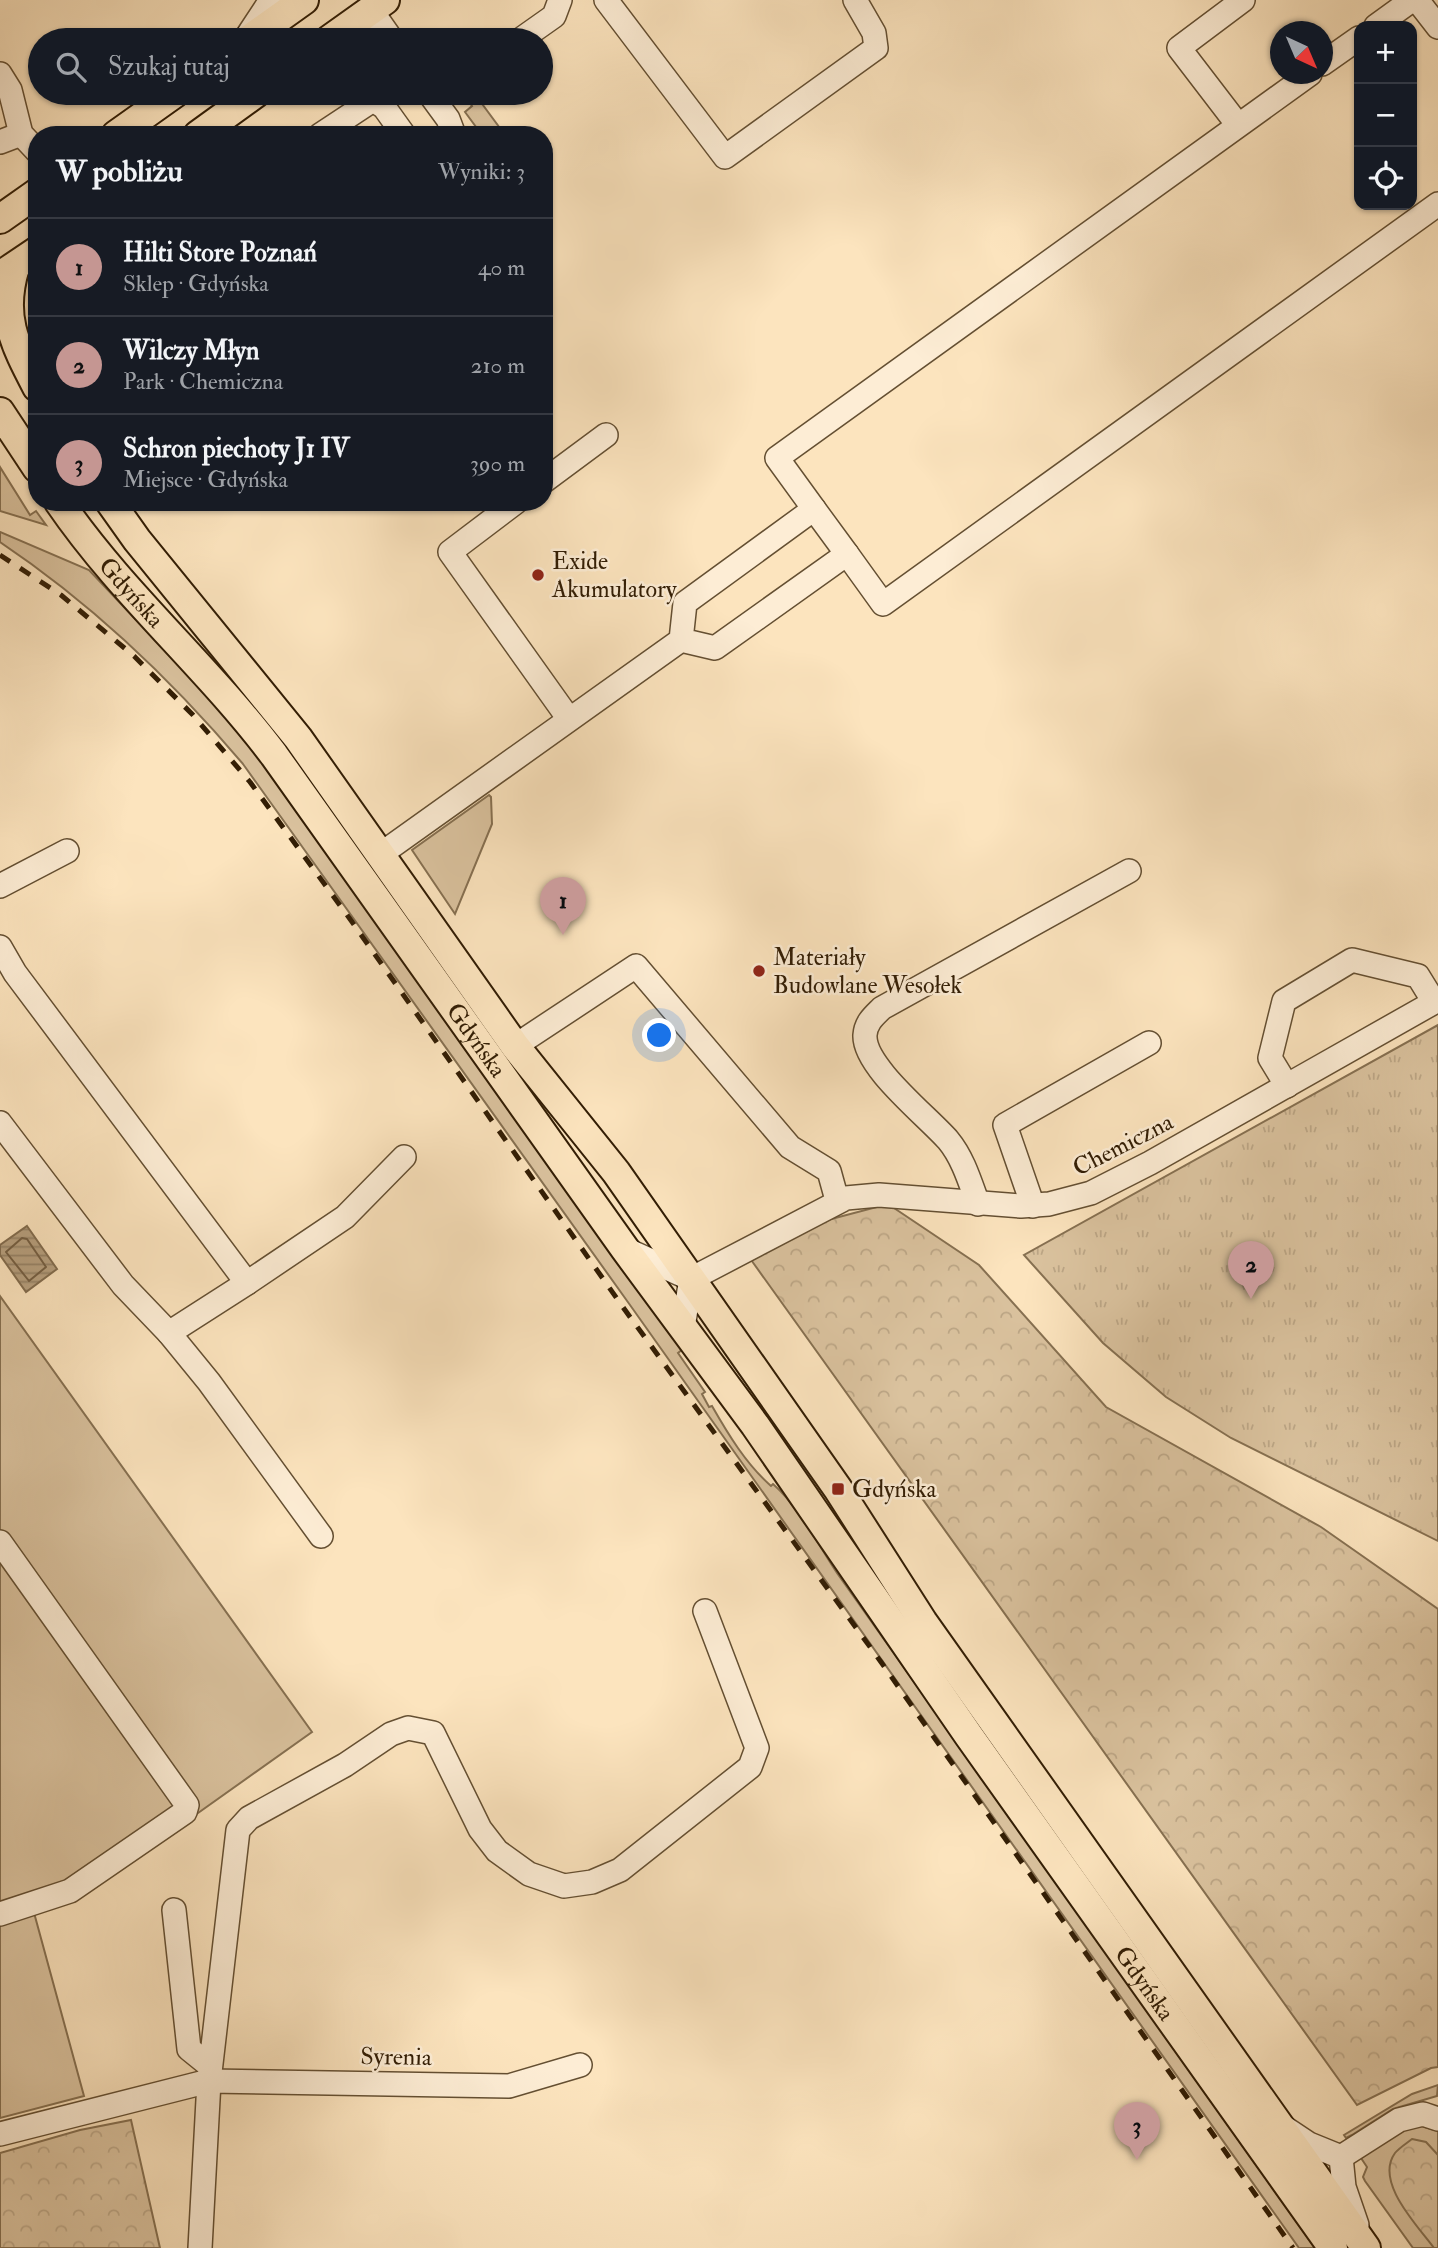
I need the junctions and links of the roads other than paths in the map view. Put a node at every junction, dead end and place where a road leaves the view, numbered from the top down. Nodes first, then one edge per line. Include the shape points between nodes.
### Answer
1 (271, 0) edge
2 (304, 0) edge
3 (560, 0) edge
4 (606, 0) edge
5 (855, 0) edge
6 (1244, 0) edge
7 (1414, 0) edge
8 (376, 3) edge
9 (1383, 21) edge
10 (1438, 27) edge
11 (254, 28) edge
12 (263, 28) edge
13 (344, 28) edge
14 (387, 28) edge
15 (537, 28) edge
16 (1354, 42) edge
17 (1333, 56) edge
18 (0, 74) edge
19 (1296, 84) edge
20 (158, 105) edge
21 (239, 105) edge
22 (343, 105) edge
23 (365, 105) edge
24 (381, 105) edge
25 (391, 105) edge
26 (438, 105) edge
27 (1238, 125) junction
28 (129, 126) edge
29 (210, 126) edge
30 (314, 126) edge
31 (334, 126) edge
32 (398, 126) edge
33 (407, 126) edge
34 (451, 126) edge
35 (19, 142) edge
36 (28, 194) edge
37 (28, 199) edge
38 (0, 201) edge
39 (1438, 204) edge
40 (0, 219) edge
41 (17, 265) edge
42 (0, 347) edge
43 (28, 370) edge
44 (28, 385) edge
45 (0, 412) edge
46 (606, 435) dead end
47 (28, 454) edge
48 (553, 474) edge
49 (814, 509) junction
50 (66, 511) edge
51 (116, 511) edge
52 (504, 511) edge
53 (846, 554) junction
54 (681, 640) junction
55 (569, 719) junction
56 (67, 850) dead end
57 (380, 854) junction
58 (1129, 871) dead end
59 (0, 886) edge
60 (0, 947) edge
61 (1436, 1001) edge
62 (1149, 1043) dead end
63 (515, 1045) junction
64 (1287, 1086) junction
65 (0, 1123) edge
66 (404, 1157) dead end
67 (838, 1200) junction
68 (978, 1204) junction
69 (1034, 1206) junction
70 (625, 1249) junction
71 (691, 1279) junction
72 (247, 1283) junction
73 (683, 1327) junction
74 (169, 1333) junction
75 (321, 1536) dead end
76 (0, 1542) edge
77 (705, 1611) dead end
78 (174, 1910) dead end
79 (0, 1914) edge
80 (580, 2065) dead end
81 (210, 2073) junction
82 (1438, 2119) edge
83 (1278, 2124) junction
84 (0, 2134) edge
85 (1341, 2157) junction
86 (1366, 2247) edge
87 (200, 2248) edge
88 (1332, 2248) edge

1 - 11 street
2 - 12 main road
3 - 15 street via 554,16
4 - 5 street via 725,157 876,48 874,33
6 - 27 street via 1180,48
7 - 9 street
7 - 10 street
8 - 13 main road
8 - 14 street
16 - 17 street
18 - 35 street via 10,90
19 - 27 street
20 - 28 main road
21 - 29 main road
22 - 30 street
23 - 31 street
24 - 32 street
25 - 33 street
26 - 34 street
27 - 49 street via 777,458
36 - 38 street
37 - 40 main road
39 - 53 street via 883,604
41 - 43 main road via 6,296 5,317
42 - 44 main road
45 - 47 main road
46 - 48 street
49 - 53 street
49 - 54 street via 685,603
50 - 70 main road, Gdyńska via 107,567 220,688 265,744
51 - 57 main road, Gdyńska via 298,738
52 - 55 street via 450,551
53 - 54 street via 715,648
54 - 55 street
55 - 57 street
56 - 59 street
57 - 63 main road, Gdyńska
58 - 68 street via 882,1008 869,1020 867,1051 949,1142
60 - 72 street
61 - 64 street, Chemiczna
61 - 64 street via 1418,976 1352,960 1284,1001 1270,1058
62 - 69 street via 1005,1125
63 - 67 street via 636,966 790,1147 829,1171
63 - 71 main road, Gdyńska via 617,1172
64 - 69 street, Chemiczna via 1109,1185 1075,1199
65 - 74 street via 122,1285
66 - 72 street via 345,1217
67 - 68 street, Chemiczna via 879,1195
67 - 71 street, Chemiczna
68 - 69 street, Chemiczna
70 - 71 street
70 - 73 main road, Gdyńska
71 - 73 street
71 - 83 main road, Gdyńska via 838,1489 923,1622
72 - 74 street
73 - 88 main road, Gdyńska
74 - 75 street
76 - 79 street via 187,1805 185,1812 70,1891
77 - 81 street via 757,1748 750,1767 620,1870 592,1882 565,1886 529,1874 497,1851 481,1829 433,1733 408,1728 249,1818 238,1830
78 - 81 street via 189,2049
80 - 81 street, Syrenia via 509,2086
81 - 84 street, Syrenia
81 - 87 street
82 - 85 street via 1423,2114 1399,2120
83 - 85 street
83 - 86 main road, Gdyńska
85 - 86 street via 1344,2187

